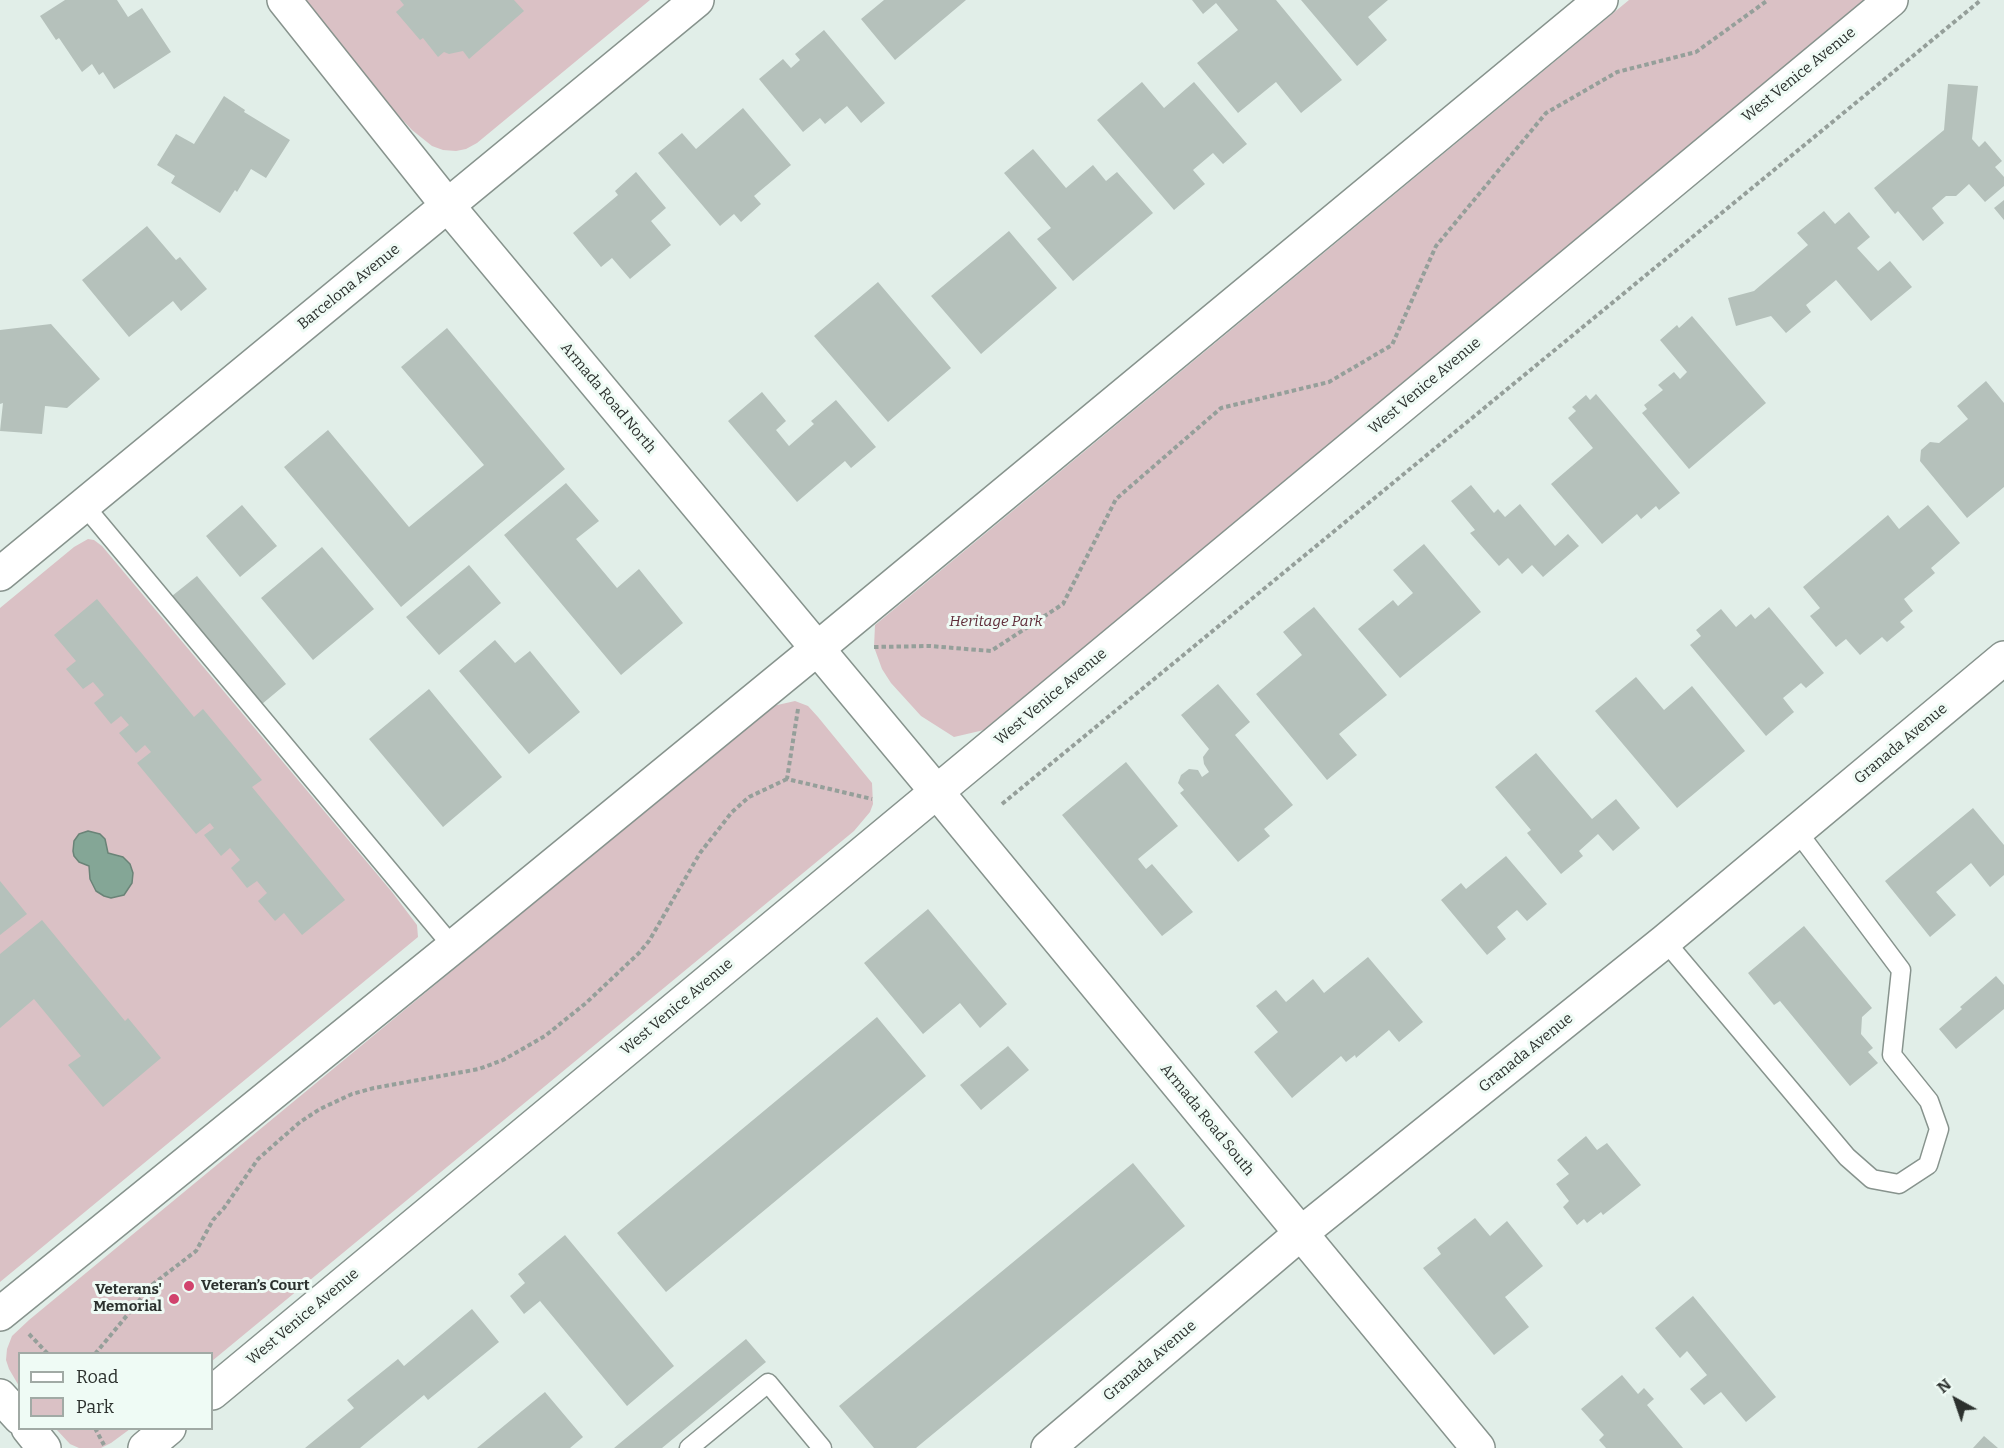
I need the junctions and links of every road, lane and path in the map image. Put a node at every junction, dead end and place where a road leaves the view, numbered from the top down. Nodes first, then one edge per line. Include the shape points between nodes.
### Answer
1 (284, 0) edge
2 (697, 0) edge
3 (1601, 0) edge
4 (1768, 0) edge
5 (1891, 0) edge
6 (1982, 0) edge
7 (447, 206) junction
8 (83, 504) junction
9 (5, 560) edge
10 (874, 647) dead end
11 (818, 648) junction
12 (2004, 658) edge
13 (799, 707) dead end
14 (787, 779) junction
15 (937, 792) junction
16 (872, 799) dead end
17 (1002, 804) dead end
18 (1797, 831) junction
19 (1665, 941) junction
20 (453, 947) junction
21 (1300, 1234) junction
22 (12, 1322) edge
23 (47, 1352) edge
24 (97, 1352) edge
25 (213, 1392) edge
26 (0, 1396) edge
27 (18, 1416) edge
28 (30, 1430) edge
29 (96, 1430) edge
30 (167, 1430) edge
31 (104, 1445) dead end
32 (44, 1448) edge
33 (145, 1448) edge
34 (689, 1448) edge
35 (822, 1448) edge
36 (1048, 1448) edge
37 (1478, 1448) edge

1 - 7 street, Armada Road North
2 - 7 street, Barcelona Avenue
3 - 11 street
4 - 10 path via 1696,52 1617,72 1546,113 1436,246 1392,345 1329,382 1221,408 1116,500 1063,604 991,651
5 - 15 street, West Venice Avenue
6 - 17 path
7 - 8 street, Barcelona Avenue
7 - 11 street, Armada Road North
8 - 9 street, Barcelona Avenue
8 - 20 lane
11 - 15 street, Armada Road North
11 - 20 street
12 - 18 street, Granada Avenue
13 - 14 path
14 - 16 path
14 - 24 path via 749,797 732,812 700,853 639,953 545,1036 479,1069 374,1088 320,1109 300,1122 258,1159 213,1220 196,1251 153,1284
15 - 21 street, Armada Road South
15 - 25 street, West Venice Avenue
18 - 19 street, Granada Avenue
18 - 19 lane via 1901,970 1892,1055 1929,1101 1939,1129 1928,1165 1899,1184 1872,1179 1847,1157
19 - 21 street, Granada Avenue
20 - 22 street
21 - 36 street, Granada Avenue
21 - 37 street, Armada Road South
22 - 23 path
26 - 27 street
28 - 32 street
29 - 31 path
30 - 33 street
34 - 35 lane via 768,1383

